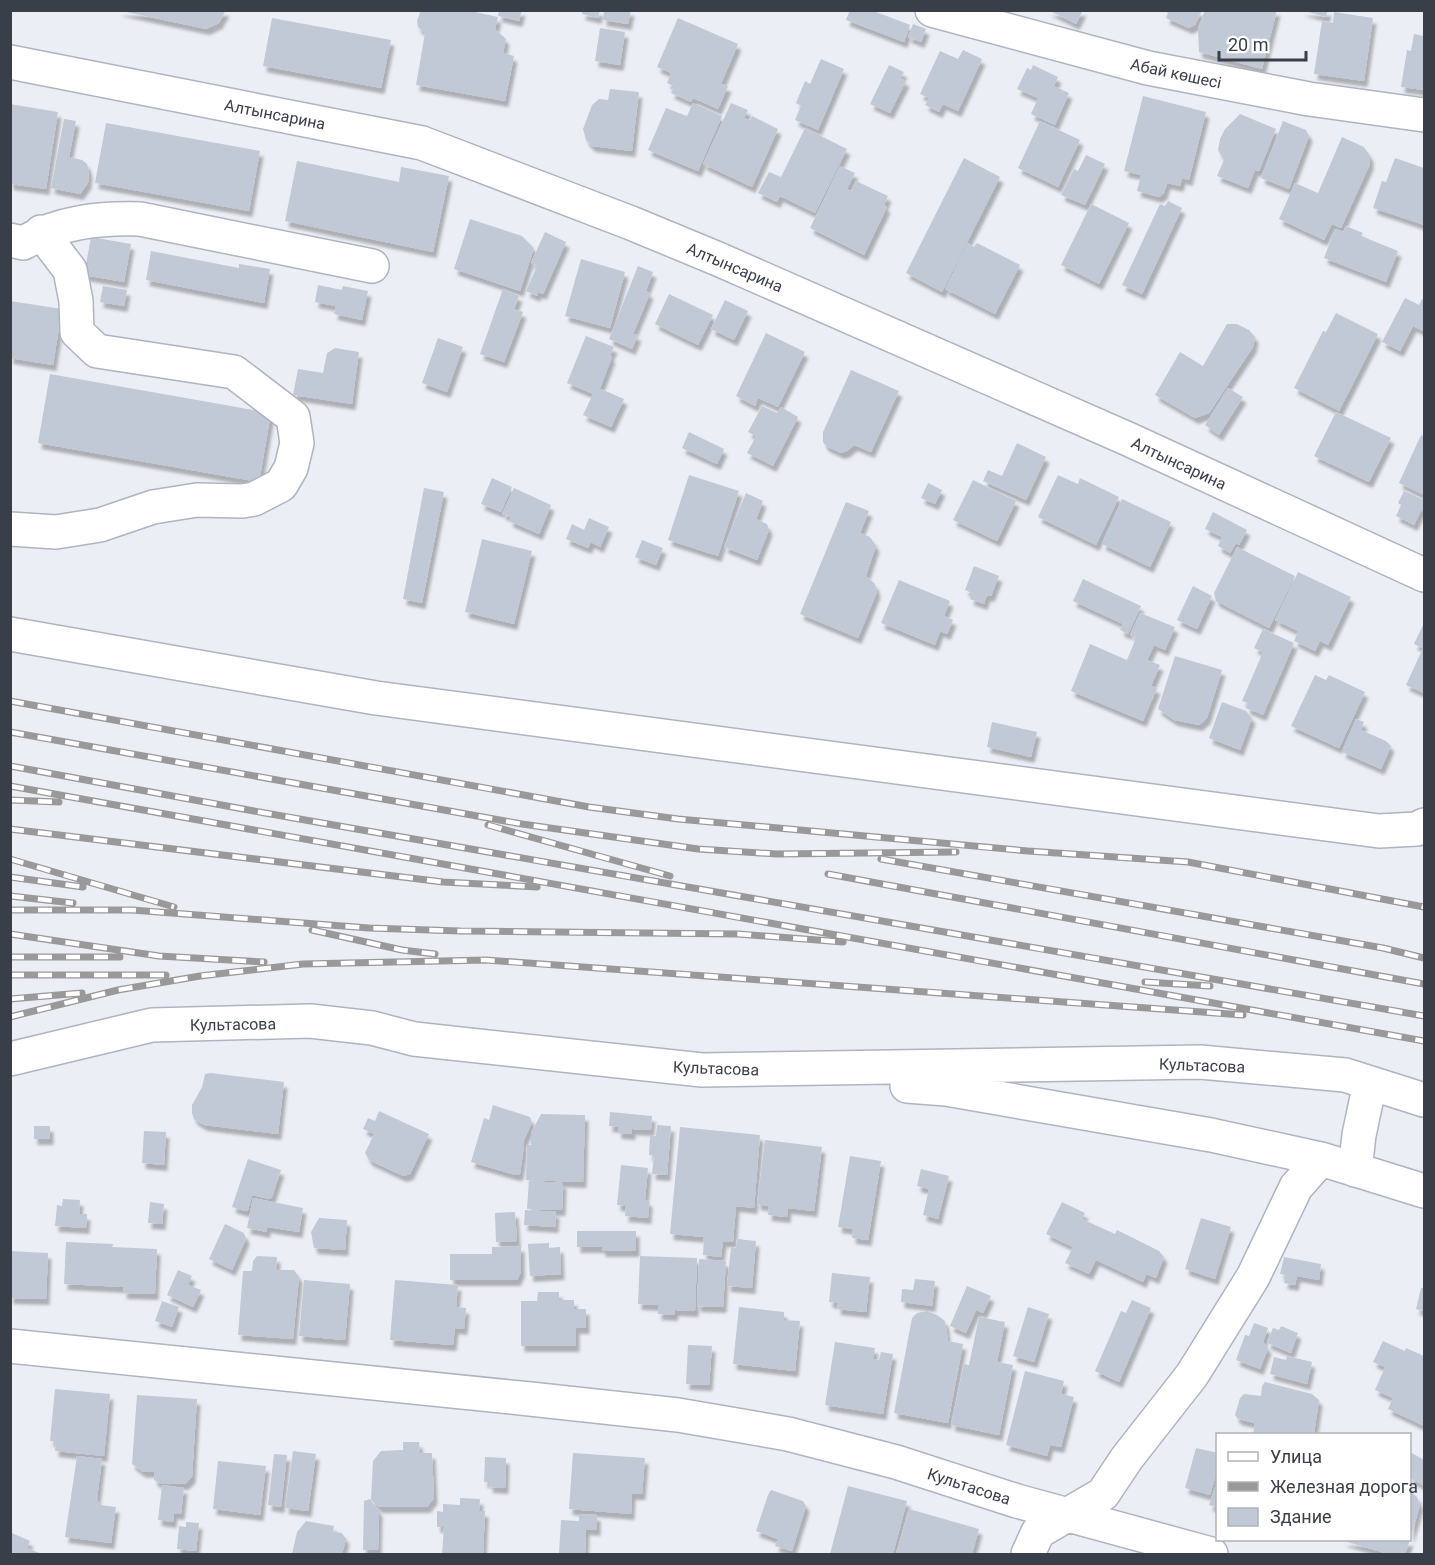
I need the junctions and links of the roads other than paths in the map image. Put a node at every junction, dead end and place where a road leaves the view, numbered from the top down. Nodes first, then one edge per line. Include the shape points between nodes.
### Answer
1 (932, 10) edge
2 (10, 62) edge
3 (1425, 115) edge
4 (26, 236) edge
5 (372, 266) dead end
6 (10, 529) edge
7 (1425, 575) edge
8 (10, 634) edge
9 (1425, 825) edge
10 (10, 1059) edge
11 (702, 1070) junction
12 (1370, 1083) junction
13 (1425, 1100) edge
14 (1320, 1159) junction
15 (1355, 1170) junction
16 (1425, 1191) edge
17 (10, 1346) edge
18 (1066, 1515) junction
19 (1028, 1554) edge
20 (1211, 1554) edge

1 - 3 street, Абай көшесі via 1148,68 1309,99
2 - 7 street, Алтынсарина via 423,143 718,259
4 - 5 street via 74,222 140,219
4 - 6 street via 70,270 77,332 97,351 234,372 293,417 297,443 291,468 281,485 254,499 197,500 153,507 100,525 56,532
8 - 9 street via 387,700 1380,831
10 - 11 street, Культасова via 152,1025 310,1021 372,1028 414,1039
11 - 12 street, Культасова via 1200,1062 1345,1075
11 - 14 street via 946,1089
12 - 13 street, Культасова
12 - 15 street
14 - 15 street
14 - 18 street via 1296,1187 1253,1276 1192,1375 1103,1494
15 - 16 street
17 - 18 street, Культасова via 678,1415 788,1434 896,1462
18 - 19 street via 1038,1532
18 - 20 street, Культасова

